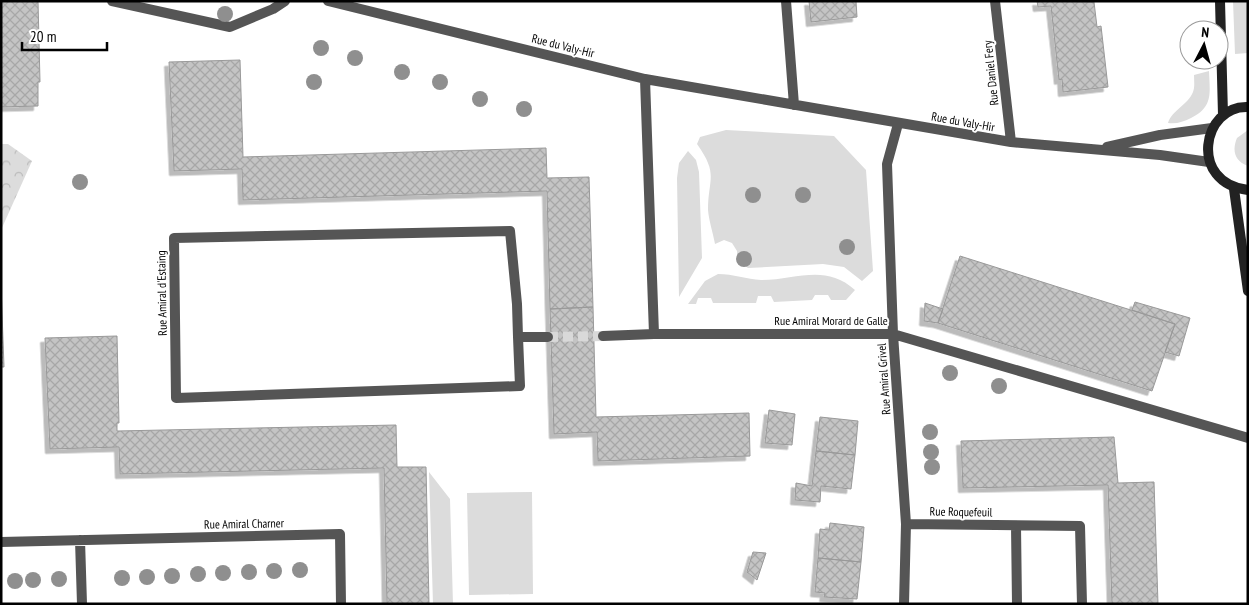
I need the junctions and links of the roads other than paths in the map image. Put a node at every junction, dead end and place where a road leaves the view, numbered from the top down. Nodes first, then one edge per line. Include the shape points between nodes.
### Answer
1 (112, 1) edge
2 (285, 1) edge
3 (328, 1) edge
4 (786, 1) edge
5 (995, 1) edge
6 (1220, 1) edge
7 (645, 79) junction
8 (794, 105) junction
9 (1248, 107) edge
10 (1224, 116) junction
11 (898, 124) junction
12 (1212, 128) junction
13 (1011, 142) junction
14 (1099, 149) junction
15 (1209, 162) junction
16 (1234, 189) junction
17 (1248, 190) edge
18 (1248, 291) edge
19 (654, 334) junction
20 (893, 334) junction
21 (602, 336) tunnel mouth
22 (518, 337) junction
23 (548, 337) tunnel mouth
24 (1248, 438) edge
25 (906, 524) junction
26 (1016, 526) junction
27 (80, 540) junction
28 (1, 542) edge
29 (82, 604) edge
30 (342, 604) edge
31 (904, 604) edge
32 (1017, 604) edge
33 (1082, 604) edge

1 - 2 street via 230,27
3 - 7 street, Rue du Valy-Hir
4 - 8 street
5 - 13 street, Rue Daniel Fery
6 - 10 main road
7 - 8 street, Rue du Valy-Hir
7 - 19 street
8 - 11 street, Rue du Valy-Hir
9 - 10 main road
10 - 12 main road
11 - 13 street, Rue du Valy-Hir
11 - 20 street, Rue Amiral Grivel via 887,164
12 - 14 street, Rue du Valy-Hir via 1160,135
12 - 15 main road via 1207,145
13 - 14 street, Rue du Valy-Hir
14 - 15 street, Rue du Valy-Hir
15 - 16 main road via 1219,178
16 - 17 main road
16 - 18 main road
19 - 20 street, Rue Amiral Morard de Galle
19 - 21 street
20 - 24 street, Rue Amiral Morard de Galle
20 - 25 street, Rue Amiral Grivel
22 - 22 street, Rue Amiral d'Estaing via 520,386 176,398 174,238 510,231
22 - 23 street
25 - 26 street, Rue Roquefeuil
25 - 31 street, Rue Amiral Grivel
26 - 32 street
26 - 33 street, Rue Roquefeuil via 1080,526
27 - 28 street, Rue Amiral Charner
27 - 29 street
27 - 30 street, Rue Amiral Charner via 340,534

